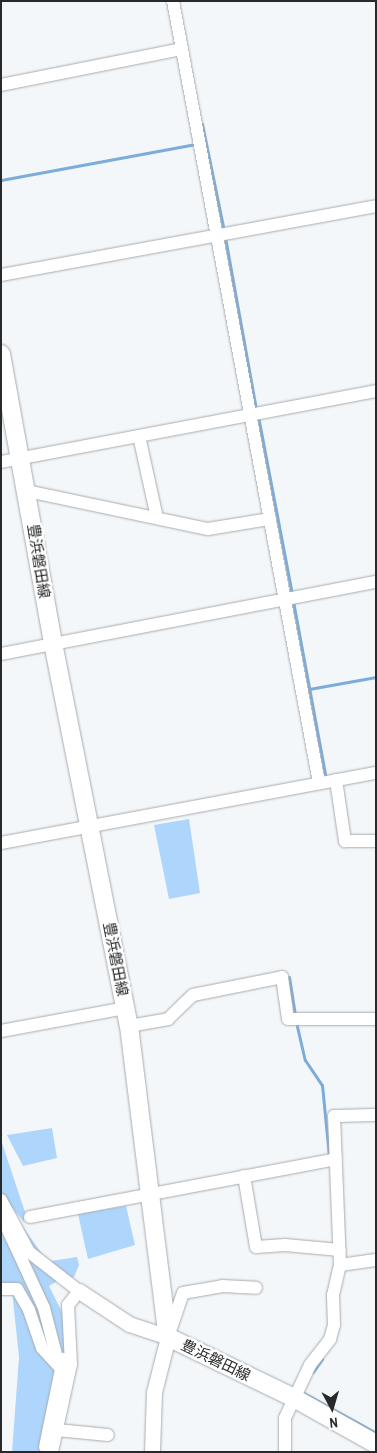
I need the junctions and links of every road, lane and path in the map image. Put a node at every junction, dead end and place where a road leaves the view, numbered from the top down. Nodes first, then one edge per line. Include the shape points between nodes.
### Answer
1 (173, 1) edge
2 (181, 49) junction
3 (1, 84) edge
4 (376, 206) edge
5 (217, 235) junction
6 (1, 275) edge
7 (1, 354) edge
8 (376, 391) edge
9 (251, 415) junction
10 (139, 436) junction
11 (21, 458) junction
12 (1, 462) edge
13 (27, 491) junction
14 (157, 518) junction
15 (270, 519) junction
16 (376, 582) edge
17 (285, 599) junction
18 (53, 643) junction
19 (1, 654) edge
20 (376, 773) edge
21 (328, 781) junction
22 (91, 825) junction
23 (376, 841) edge
24 (1, 843) edge
25 (127, 1017) junction
26 (376, 1019) edge
27 (1, 1031) edge
28 (376, 1115) edge
29 (331, 1159) junction
30 (244, 1176) junction
31 (150, 1194) junction
32 (1, 1200) edge
33 (1, 1215) edge
34 (30, 1217) dead end
35 (340, 1250) junction
36 (376, 1260) edge
37 (340, 1265) junction
38 (256, 1288) dead end
39 (1, 1289) edge
40 (79, 1291) junction
41 (67, 1310) junction
42 (168, 1336) junction
43 (59, 1366) junction
44 (294, 1398) junction
45 (57, 1430) junction
46 (108, 1435) dead end
47 (376, 1444) edge
48 (44, 1452) edge
49 (52, 1452) edge
50 (152, 1452) edge
51 (285, 1452) edge

1 - 2 street
2 - 3 street
2 - 5 street
4 - 5 street
5 - 6 street
5 - 9 street
7 - 11 main road, 豊浜磐田線
8 - 9 street
9 - 10 street
9 - 15 street
10 - 11 street
10 - 14 street
11 - 12 street
11 - 13 main road, 豊浜磐田線
13 - 14 street
13 - 18 main road, 豊浜磐田線
14 - 15 street via 208,529
15 - 17 street
16 - 17 street
17 - 18 street
17 - 21 street
18 - 19 street
18 - 22 main road, 豊浜磐田線
20 - 21 street
21 - 22 street
21 - 23 street via 345,841
22 - 24 street
22 - 25 main road, 豊浜磐田線
25 - 26 street via 168,1019 193,995 282,977 288,1019
25 - 27 street
25 - 31 main road, 豊浜磐田線
28 - 29 street via 334,1116
29 - 30 street
29 - 35 street
30 - 31 street
30 - 35 street via 256,1247 285,1245
31 - 34 street
31 - 42 main road, 豊浜磐田線
32 - 40 street via 29,1252
33 - 43 street via 44,1308
35 - 37 street
36 - 37 street
37 - 44 street via 333,1295 334,1324 330,1339 310,1364
38 - 42 street via 222,1286 183,1293 176,1322
39 - 43 street via 17,1290 29,1310 42,1348
40 - 41 street
40 - 42 street via 129,1324
41 - 43 street via 64,1356
41 - 45 street via 71,1364
42 - 44 main road, 豊浜磐田線
42 - 50 street via 154,1392
43 - 48 street
44 - 47 main road, 豊浜磐田線
44 - 51 street via 284,1423
45 - 46 street
45 - 49 street

